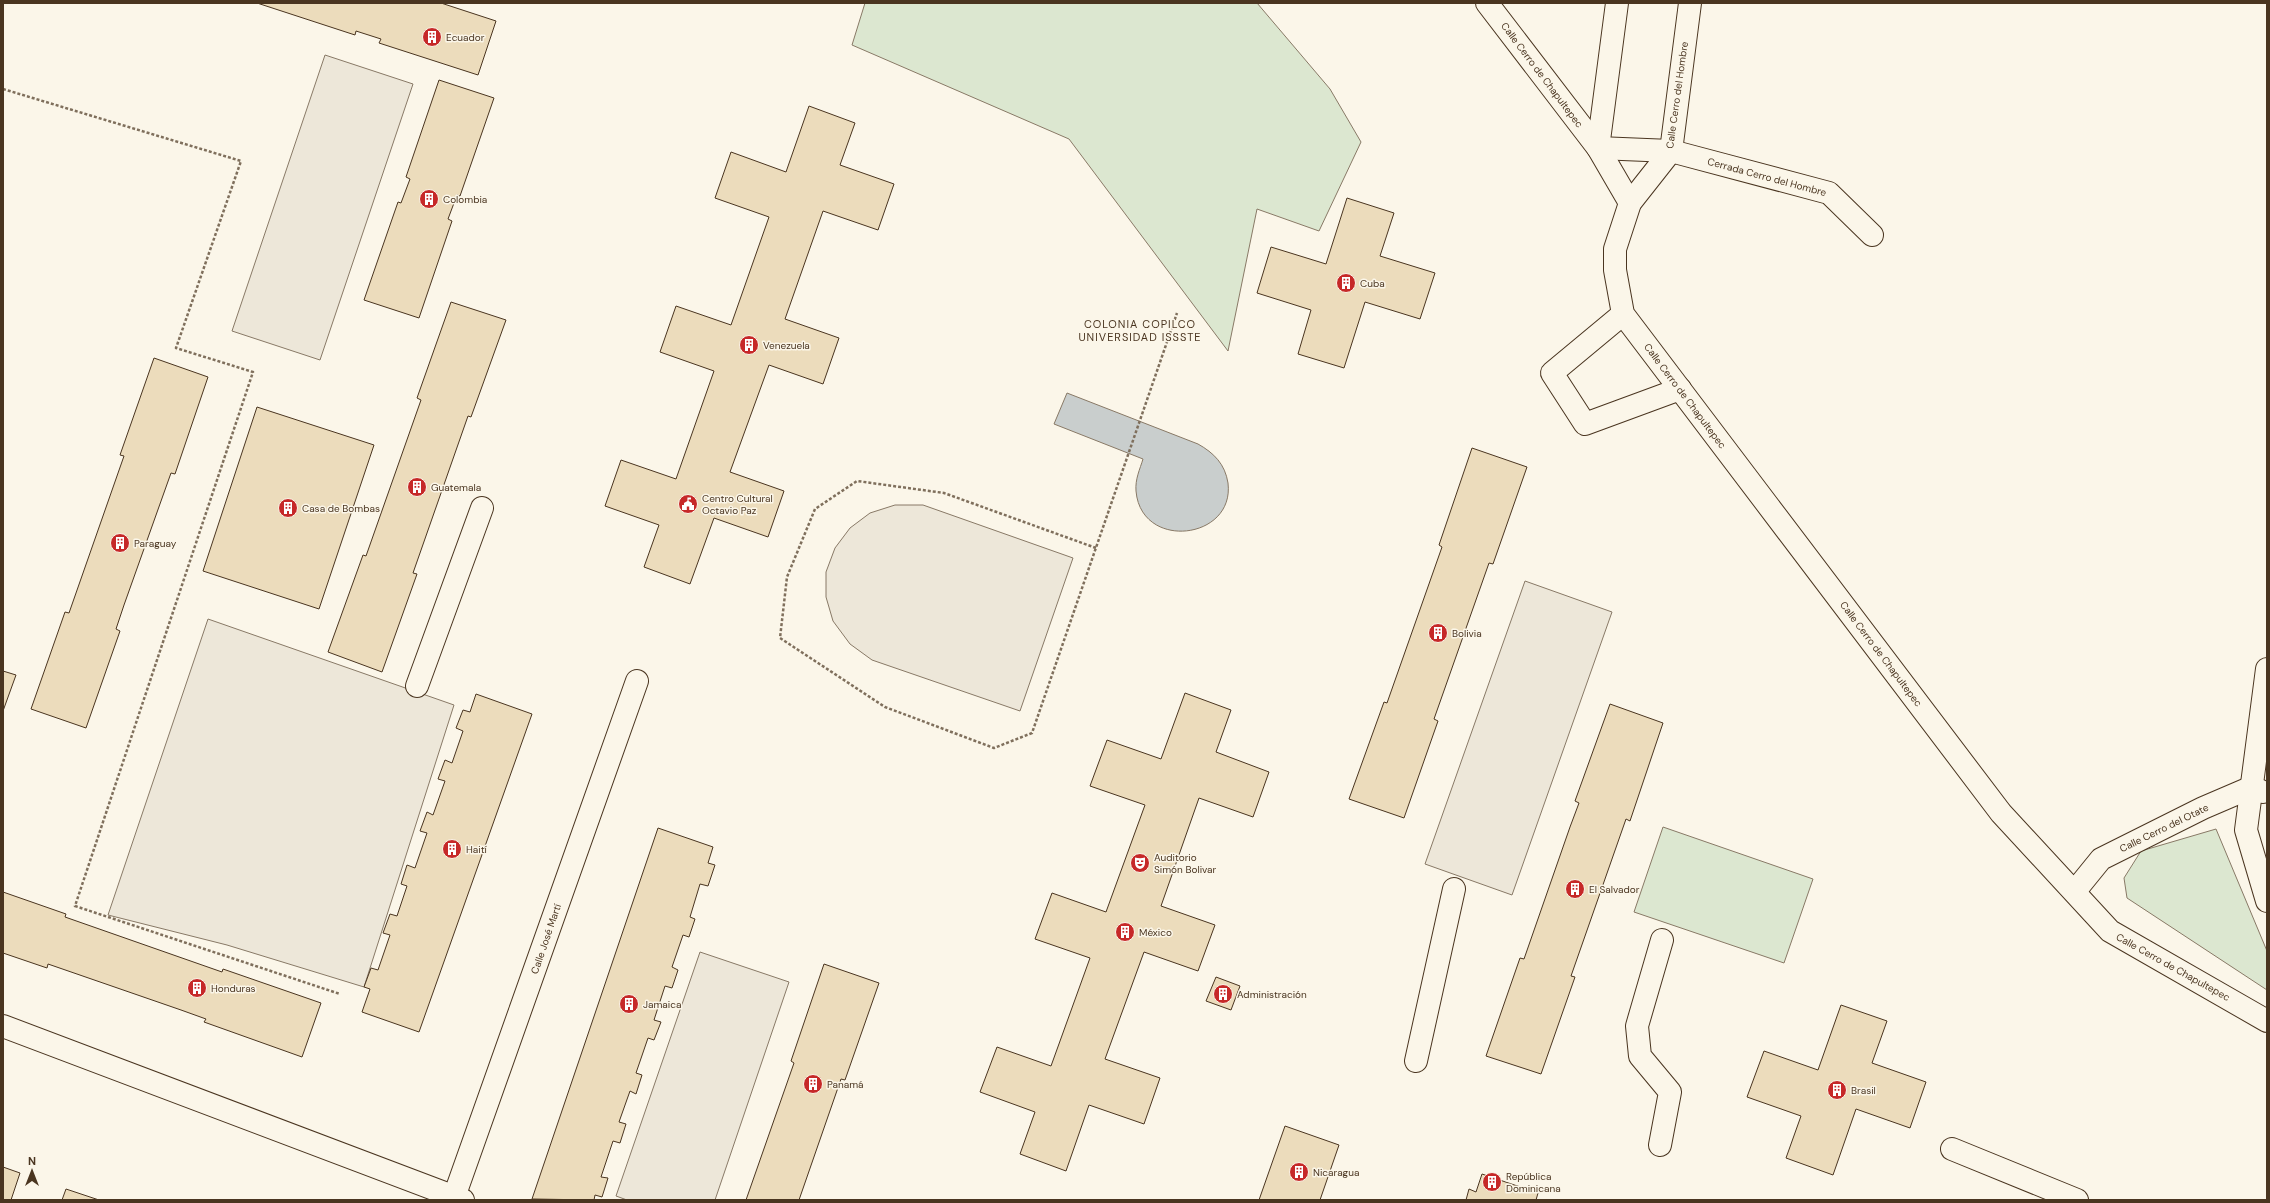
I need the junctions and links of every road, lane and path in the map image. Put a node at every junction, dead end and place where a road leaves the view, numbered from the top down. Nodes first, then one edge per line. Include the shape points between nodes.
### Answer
1 (1487, 3) edge
2 (1617, 3) edge
3 (1690, 3) edge
4 (3, 89) edge
5 (1598, 148) junction
6 (1671, 151) junction
7 (1630, 203) junction
8 (1872, 235) dead end
9 (1177, 313) dead end
10 (1623, 314) junction
11 (1680, 389) junction
12 (482, 508) dead end
13 (1096, 548) junction
14 (2267, 669) edge
15 (637, 681) dead end
16 (417, 686) dead end
17 (2260, 790) edge
18 (1454, 889) dead end
19 (2074, 891) junction
20 (2267, 900) edge
21 (1662, 940) dead end
22 (340, 994) dead end
23 (2267, 1021) edge
24 (3, 1026) edge
25 (1416, 1061) dead end
26 (1660, 1145) dead end
27 (1952, 1149) dead end
28 (458, 1198) edge
29 (2077, 1200) edge

1 - 5 street, Calle Cerro de Chapultepec
2 - 5 street
3 - 6 street, Calle Cerro del Hombre
4 - 22 path via 241,161 176,348 252,372 75,906
5 - 6 street, Cerrada Cerro del Hombre
5 - 7 street
6 - 7 street, Calle Cerro del Hombre
6 - 8 street, Cerrada Cerro del Hombre via 1829,193
7 - 10 street, Calle Cerro de Chapultepec via 1615,249 1615,270
9 - 13 path
10 - 11 street, Calle Cerro de Chapultepec
10 - 11 street via 1552,373 1586,424
11 - 19 street, Calle Cerro de Chapultepec via 2001,813
12 - 16 street
13 - 13 path via 1032,733 994,748 885,707 780,638 787,577 815,509 857,481 944,493
14 - 17 street
15 - 28 street, Calle José Martí
17 - 19 street, Calle Cerro del Otate via 2203,808 2101,859
17 - 20 street via 2246,830
18 - 25 street
19 - 23 street, Calle Cerro de Chapultepec via 2110,931
21 - 26 street via 1637,1026 1640,1056 1670,1092
24 - 28 street
27 - 29 street

